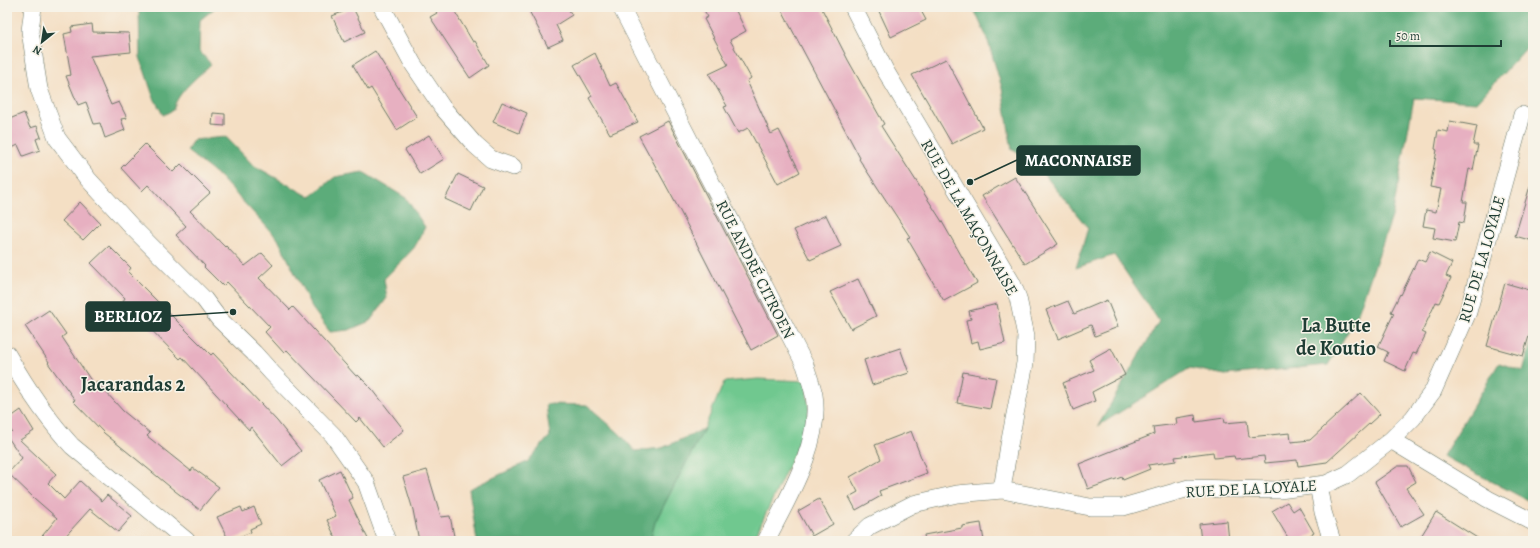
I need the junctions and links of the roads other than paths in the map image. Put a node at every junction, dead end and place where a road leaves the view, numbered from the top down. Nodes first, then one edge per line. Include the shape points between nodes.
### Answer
1 (33, 7) edge
2 (382, 7) edge
3 (621, 7) edge
4 (853, 7) edge
5 (1522, 115) dead end
6 (513, 167) dead end
7 (7, 354) edge
8 (1391, 440) junction
9 (1318, 485) junction
10 (1002, 490) junction
11 (1533, 522) edge
12 (187, 541) edge
13 (387, 541) edge
14 (766, 541) edge
15 (854, 541) edge
16 (1332, 541) edge

1 - 13 street via 30,30 39,89 57,138 88,179 132,227 333,435 366,482
2 - 6 street via 413,64 442,107 475,145 491,159
3 - 14 street, RUE ANDRÉ CITROEN via 805,365 814,395 814,421 808,450
4 - 10 street, RUE DE LA MAÇONNAISE via 885,70 1012,283 1018,298 1026,336 1025,363
5 - 8 street, RUE DE LA LOYALE via 1468,312 1433,391 1413,418
7 - 12 street via 34,398 64,438
8 - 9 street, RUE DE LA LOYALE via 1348,474
8 - 11 street
9 - 10 street, RUE DE LA LOYALE via 1279,490 1189,488 1123,507 1090,507
9 - 16 street
10 - 15 street, RUE DE LA LOYALE via 957,494 913,504 870,526

